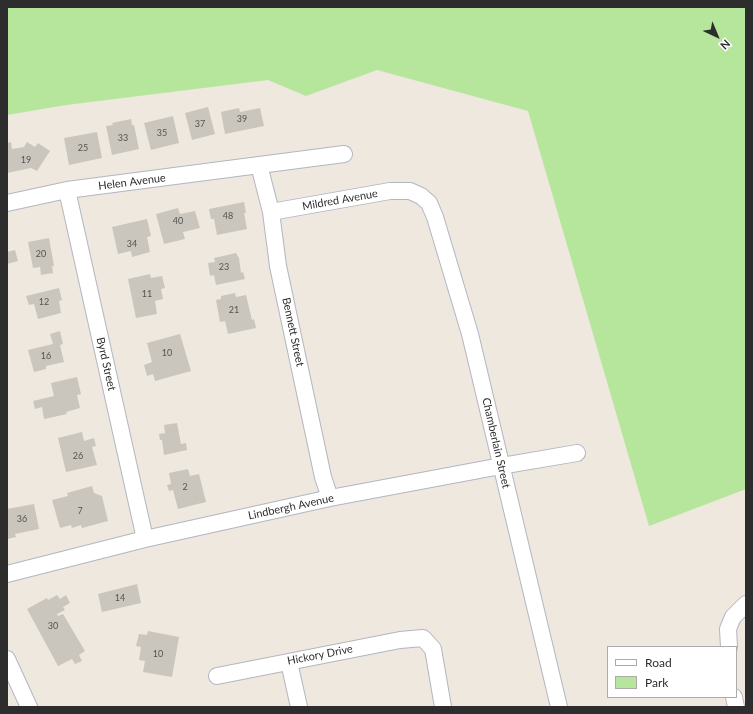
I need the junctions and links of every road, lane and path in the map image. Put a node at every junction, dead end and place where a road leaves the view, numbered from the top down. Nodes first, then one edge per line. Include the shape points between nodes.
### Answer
1 (344, 154) dead end
2 (258, 165) junction
3 (68, 190) junction
4 (410, 191) joint
5 (7, 203) edge
6 (271, 212) junction
7 (577, 453) dead end
8 (501, 466) junction
9 (330, 498) junction
10 (146, 539) junction
11 (7, 574) edge
12 (746, 604) edge
13 (729, 646) edge
14 (7, 659) edge
15 (289, 662) junction
16 (217, 676) dead end
17 (29, 707) edge
18 (299, 707) edge
19 (443, 707) edge
20 (559, 707) edge

1 - 2 street, Helen Avenue
2 - 3 street, Helen Avenue
2 - 6 street, Bennett Street
3 - 5 street, Helen Avenue
3 - 10 street, Byrd Street
4 - 6 street, Mildred Avenue via 390,191
4 - 8 street, Chamberlain Street via 422,196 429,203 435,217 470,334
6 - 9 street, Bennett Street via 278,266 323,477
7 - 8 street, Lindbergh Avenue
8 - 9 street, Lindbergh Avenue
8 - 20 street, Chamberlain Street
9 - 10 street, Lindbergh Avenue
10 - 11 street, Lindbergh Avenue
12 - 13 street via 733,617 728,629
14 - 17 street
15 - 16 street, Hickory Drive
15 - 18 street
15 - 19 street, Hickory Drive via 400,640 423,638 433,648

